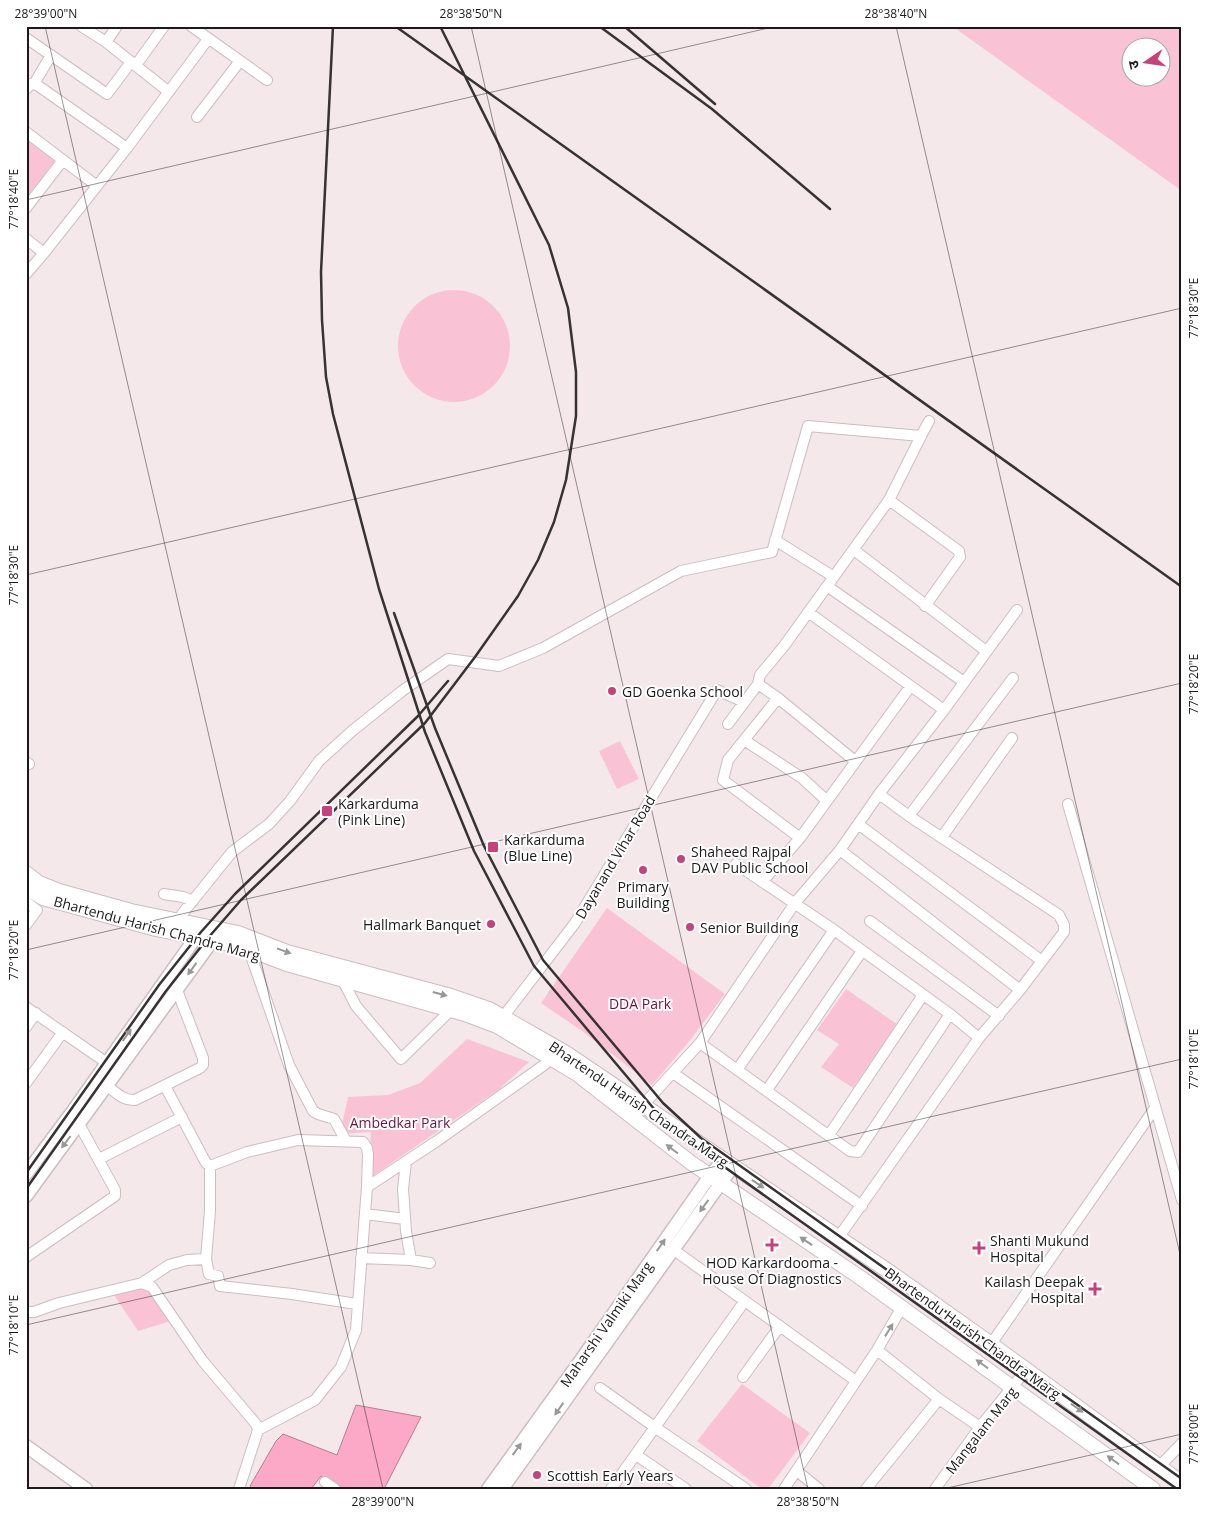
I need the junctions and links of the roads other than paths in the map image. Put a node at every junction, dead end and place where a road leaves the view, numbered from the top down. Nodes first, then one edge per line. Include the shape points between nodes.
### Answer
1 (81, 26) edge
2 (117, 26) edge
3 (164, 26) edge
4 (191, 26) edge
5 (26, 38) edge
6 (208, 39) junction
7 (106, 42) junction
8 (51, 55) junction
9 (240, 61) junction
10 (134, 64) junction
11 (267, 80) dead end
12 (30, 87) edge
13 (169, 92) junction
14 (197, 117) dead end
15 (26, 132) edge
16 (127, 148) junction
17 (63, 160) junction
18 (97, 186) junction
19 (26, 208) edge
20 (26, 239) edge
21 (44, 253) junction
22 (26, 274) edge
23 (930, 421) dead end
24 (921, 436) junction
25 (889, 500) junction
26 (775, 540) junction
27 (854, 550) junction
28 (834, 577) junction
29 (828, 586) junction
30 (925, 606) junction
31 (1017, 610) dead end
32 (808, 612) junction
33 (986, 651) junction
34 (1013, 678) dead end
35 (964, 682) junction
36 (758, 684) junction
37 (910, 687) junction
38 (778, 698) junction
39 (744, 702) junction
40 (944, 710) junction
41 (728, 724) dead end
42 (1012, 738) dead end
43 (744, 740) junction
44 (855, 762) junction
45 (879, 794) junction
46 (827, 801) junction
47 (1068, 804) dead end
48 (909, 816) junction
49 (858, 824) junction
50 (942, 836) junction
51 (800, 838) junction
52 (840, 850) junction
53 (736, 864) dead end
54 (26, 874) edge
55 (762, 882) junction
56 (26, 888) edge
57 (164, 894) dead end
58 (193, 901) junction
59 (26, 902) edge
60 (795, 903) junction
61 (870, 921) dead end
62 (26, 925) edge
63 (176, 927) junction
64 (834, 930) junction
65 (200, 932) junction
66 (217, 935) junction
67 (249, 950) junction
68 (862, 951) junction
69 (1042, 961) junction
70 (342, 979) junction
71 (176, 990) junction
72 (1020, 990) junction
73 (923, 995) junction
74 (26, 1007) edge
75 (451, 1010) junction
76 (36, 1013) junction
77 (950, 1014) junction
78 (999, 1016) junction
79 (500, 1021) junction
80 (26, 1027) edge
81 (63, 1032) junction
82 (979, 1038) junction
83 (700, 1043) junction
84 (552, 1060) junction
85 (107, 1063) junction
86 (737, 1070) junction
87 (673, 1073) junction
88 (26, 1083) edge
89 (107, 1086) junction
90 (165, 1086) junction
91 (767, 1090) junction
92 (643, 1105) junction
93 (1155, 1108) junction
94 (182, 1117) junction
95 (634, 1119) junction
96 (79, 1124) junction
97 (829, 1135) junction
98 (346, 1141) junction
99 (99, 1159) junction
100 (406, 1162) junction
101 (728, 1163) junction
102 (210, 1166) junction
103 (26, 1174) edge
104 (715, 1180) junction
105 (367, 1187) junction
106 (1181, 1195) edge
107 (26, 1196) edge
108 (862, 1206) junction
109 (365, 1214) junction
110 (405, 1219) junction
111 (838, 1238) junction
112 (674, 1250) junction
113 (26, 1257) edge
114 (361, 1258) junction
115 (206, 1259) junction
116 (411, 1260) junction
117 (430, 1263) dead end
118 (142, 1282) junction
119 (744, 1302) junction
120 (357, 1304) junction
121 (902, 1307) junction
122 (26, 1312) edge
123 (780, 1326) junction
124 (991, 1344) junction
125 (877, 1350) junction
126 (1026, 1370) junction
127 (743, 1378) dead end
128 (856, 1381) junction
129 (600, 1388) dead end
130 (1014, 1388) junction
131 (939, 1399) junction
132 (980, 1427) junction
133 (656, 1428) junction
134 (258, 1430) junction
135 (1182, 1443) edge
136 (26, 1446) edge
137 (636, 1455) junction
138 (1159, 1467) junction
139 (796, 1471) junction
140 (325, 1482) dead end
141 (1181, 1482) edge
142 (86, 1489) edge
143 (239, 1489) edge
144 (335, 1489) edge
145 (488, 1489) edge
146 (502, 1489) edge
147 (612, 1489) edge
148 (686, 1489) edge
149 (746, 1489) edge
150 (784, 1489) edge
151 (819, 1489) edge
152 (866, 1489) edge
153 (936, 1489) edge
154 (1152, 1489) edge

1 - 7 street
2 - 7 street
3 - 10 street
4 - 6 street
5 - 8 street
6 - 9 street
6 - 13 street
7 - 10 street
8 - 10 street via 106,94
8 - 12 street
9 - 11 street
9 - 14 street
10 - 13 street
12 - 16 street
13 - 16 street
15 - 17 street
16 - 18 street
17 - 18 street
17 - 19 street
18 - 21 street
20 - 21 street
21 - 22 street
23 - 24 street
24 - 25 street
24 - 26 street via 808,426
25 - 27 street
25 - 30 street via 958,549 960,554
26 - 28 street
26 - 58 street via 772,552 681,571 543,648 499,666 448,659 402,691 319,761 285,807 269,824 232,852
27 - 28 street
27 - 30 street
28 - 29 street
29 - 32 street
29 - 35 street
30 - 33 street
31 - 33 street
32 - 36 street via 760,675
32 - 37 street
33 - 35 street
34 - 48 street
35 - 40 street
36 - 38 street
36 - 39 street
37 - 40 street
37 - 44 street
38 - 43 street
38 - 44 street
39 - 41 street
39 - 79 street, Dayanand Vihar Road via 717,690 574,923
40 - 45 street
42 - 50 street
43 - 46 street via 802,778
43 - 51 street via 728,760 723,780
44 - 46 street
45 - 48 street
45 - 49 street
46 - 51 street
47 - 93 street
48 - 50 street
49 - 52 street
49 - 69 street
50 - 69 street via 1059,915 1064,932
51 - 55 street
52 - 60 street
52 - 72 street
53 - 55 street
54 - 63 main road, Bhartendu Harish Chandra Marg via 59,891
55 - 60 street
56 - 63 main road, Bhartendu Harish Chandra Marg via 44,898
57 - 58 street
58 - 63 street
59 - 62 street via 37,910
60 - 64 street
60 - 83 street
61 - 78 street
63 - 65 main road, Bhartendu Harish Chandra Marg
64 - 68 street
64 - 86 street
65 - 66 main road, Bhartendu Harish Chandra Marg
85 -> 65 street
66 - 67 main road, Bhartendu Harish Chandra Marg
66 -> 71 street
66 -> 79 main road, Bhartendu Harish Chandra Marg via 238,933 287,952 451,996 489,1009
67 - 70 main road, Bhartendu Harish Chandra Marg
67 - 98 street via 295,1078 314,1111 334,1119
68 - 73 street
68 - 91 street
69 - 72 street
70 - 75 main road, Bhartendu Harish Chandra Marg
70 - 75 street via 356,1006 401,1059
71 - 89 street
71 - 90 street via 203,1061 200,1068
72 - 78 street
73 - 77 street
73 - 97 street
74 - 76 street
75 - 79 main road, Bhartendu Harish Chandra Marg
76 - 80 street
76 - 81 street
77 - 82 street
77 - 97 street via 858,1152 850,1151
78 - 82 street
79 - 84 main road, Bhartendu Harish Chandra Marg
79 - 92 main road, Bhartendu Harish Chandra Marg via 566,1053
81 - 85 street
81 - 88 street
82 - 108 street
83 - 86 street
83 - 87 street
84 - 95 main road, Bhartendu Harish Chandra Marg via 577,1074
84 - 100 street
85 - 103 street
86 - 91 street
87 - 92 street
87 - 108 street
89 - 90 street via 129,1101
89 - 96 street
90 - 94 street
91 - 97 street
92 - 95 street
92 - 101 main road, Bhartendu Harish Chandra Marg
93 - 106 street
93 - 124 street
94 - 99 street
94 - 102 street
104 -> 95 main road, Bhartendu Harish Chandra Marg
96 - 99 street
96 -> 107 street
98 - 102 street via 298,1140 247,1152
98 - 105 street via 363,1142 367,1148
99 - 113 street via 115,1190 114,1199
100 - 105 street
100 - 110 street via 403,1189
101 - 104 street, Maharshi Valmiki Marg
101 -> 111 main road, Bhartendu Harish Chandra Marg
102 - 115 street
104 -> 112 street, Maharshi Valmiki Marg
121 -> 104 main road, Bhartendu Harish Chandra Marg
145 -> 104 street, Maharshi Valmiki Marg
105 - 109 street
108 - 111 street
109 - 110 street
109 - 114 street
110 - 116 street
111 - 124 main road, Bhartendu Harish Chandra Marg
112 - 119 street
112 -> 146 street, Maharshi Valmiki Marg
114 - 116 street
114 - 120 street
115 - 118 street via 169,1265
115 - 120 street via 209,1274 218,1276 220,1286
116 - 117 street
118 - 122 street
118 - 134 street via 155,1291 202,1360 253,1418
119 - 123 street
119 - 133 street
120 - 134 street via 356,1330 341,1367 329,1385 316,1400
125 -> 121 street
130 -> 121 main road, Bhartendu Harish Chandra Marg
123 - 127 street
123 - 128 street
124 - 126 main road, Bhartendu Harish Chandra Marg
125 - 128 street
125 - 131 street
126 - 130 street, Mangalam Marg
126 -> 138 main road, Bhartendu Harish Chandra Marg
128 - 139 street
129 - 133 street
130 - 132 street, Mangalam Marg
154 -> 130 main road, Bhartendu Harish Chandra Marg
131 - 132 street
131 - 152 street
132 - 153 street, Mangalam Marg
133 - 137 street
133 - 149 street
134 - 143 street
135 - 138 street
136 - 142 street
137 - 147 street
137 - 148 street
138 - 141 main road, Bhartendu Harish Chandra Marg
139 - 150 street
139 - 151 street
140 - 144 street

